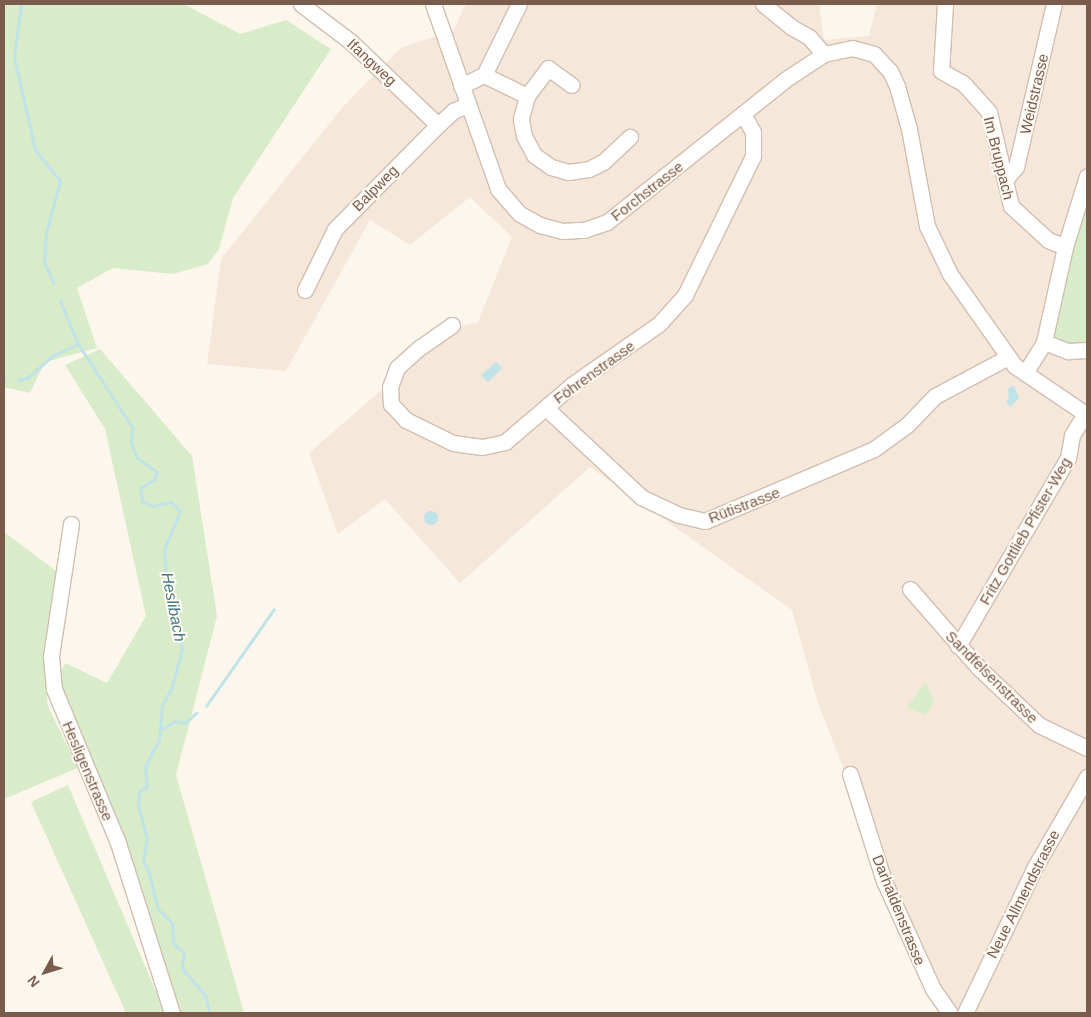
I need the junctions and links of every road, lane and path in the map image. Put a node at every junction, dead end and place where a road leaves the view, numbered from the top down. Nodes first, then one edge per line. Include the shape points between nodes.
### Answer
1 (301, 4) edge
2 (433, 4) edge
3 (519, 4) edge
4 (763, 4) edge
5 (945, 4) edge
6 (1054, 4) edge
7 (824, 54) junction
8 (484, 76) junction
9 (572, 85) dead end
10 (461, 86) junction
11 (527, 96) junction
12 (468, 105) junction
13 (743, 114) junction
14 (438, 125) junction
15 (630, 137) dead end
16 (1087, 176) edge
17 (1005, 180) junction
18 (1065, 247) junction
19 (305, 290) dead end
20 (452, 325) dead end
21 (1044, 342) junction
22 (1087, 350) edge
23 (1008, 357) junction
24 (1024, 374) junction
25 (546, 408) junction
26 (1086, 414) edge
27 (71, 524) dead end
28 (910, 589) dead end
29 (958, 646) junction
30 (1087, 748) edge
31 (850, 774) dead end
32 (1087, 777) edge
33 (172, 1013) edge
34 (950, 1013) edge
35 (965, 1013) edge

1 - 14 street, Ifangweg via 352,42
2 - 10 street, Forchstrasse
3 - 8 street
4 - 7 street via 809,37
5 - 17 street, Im Bruppach via 941,71 963,82 989,112
6 - 17 street, Weidstrasse via 1016,167
7 - 13 street, Forchstrasse via 804,65
7 - 23 street, Forchstrasse via 842,48 868,50 890,71 909,129 927,226 950,274
8 - 10 street
8 - 11 street
9 - 11 street via 548,68
10 - 12 street, Forchstrasse
11 - 15 street via 522,111 524,136 534,155 551,167 568,172 589,169 603,162
12 - 13 street, Forchstrasse via 494,182 508,204 540,225 574,232 607,222
12 - 14 street, Balpweg via 453,111
13 - 25 street, Föhrenstrasse via 753,132 753,156 686,295 659,324 573,384
14 - 19 street, Balpweg via 335,229
16 - 18 street
17 - 18 street, Im Bruppach via 1008,200 1016,212 1048,240
18 - 21 street
20 - 25 street, Föhrenstrasse via 420,347 393,374 390,398 400,416 453,443 482,447 505,442
21 - 22 street via 1068,351
21 - 24 street
23 - 24 street, Forchstrasse
23 - 25 street, Rütistrasse via 935,396 907,425 862,455 705,521 662,508 633,492
24 - 26 street, Forchstrasse
26 - 29 street, Fritz Gottlieb Pfister-Weg via 1072,435 1068,458
27 - 33 street, Hesligenstrasse via 51,656 54,689 118,843
28 - 29 street, Sandfelsenstrasse
29 - 30 street, Sandfelsenstrasse via 1039,725
31 - 34 street, Darhaldenstrasse via 884,880 933,989
32 - 35 street, Neue Allmendstrasse via 1036,866

